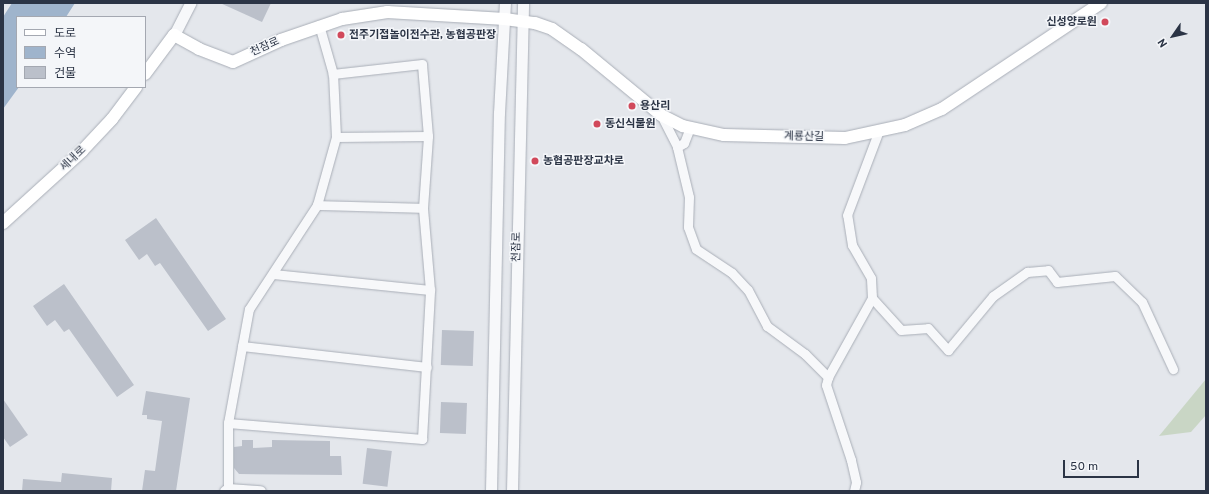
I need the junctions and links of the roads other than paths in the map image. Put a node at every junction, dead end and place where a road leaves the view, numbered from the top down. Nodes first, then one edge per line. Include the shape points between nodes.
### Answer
1 (190, 3) edge
2 (505, 3) edge
3 (523, 3) edge
4 (1101, 3) edge
5 (504, 19) junction
6 (521, 21) junction
7 (319, 25) junction
8 (174, 34) junction
9 (146, 73) edge
10 (333, 74) junction
11 (135, 88) edge
12 (661, 115) junction
13 (690, 128) junction
14 (878, 133) junction
15 (428, 136) junction
16 (336, 137) junction
17 (677, 147) junction
18 (317, 205) junction
19 (423, 208) junction
20 (3, 223) edge
21 (273, 274) junction
22 (430, 290) junction
23 (872, 298) junction
24 (242, 346) junction
25 (427, 367) junction
26 (1173, 369) dead end
27 (828, 377) junction
28 (228, 423) junction
29 (227, 490) edge
30 (260, 491) edge
31 (491, 491) edge
32 (512, 491) edge
33 (854, 491) edge

1 - 8 street
2 - 5 street, 천잠로
3 - 6 street, 천잠로
4 - 14 main road, 계룡산길 via 942,109
5 - 6 main road, 계룡산길
5 - 7 main road, 천잠로 via 387,12
5 - 31 street, 천잠로
6 - 12 main road, 계룡산길 via 552,29
6 - 32 street, 천잠로
7 - 8 main road, 천잠로 via 233,62 199,49
7 - 10 street
8 - 9 main road
10 - 15 street via 422,64
10 - 16 street
11 - 20 main road, 세내로 via 112,119 82,151
12 - 13 main road, 계룡산길
12 - 17 street
13 - 14 main road, 계룡산길 via 724,135 845,138
13 - 17 street via 684,143
14 - 23 street via 847,215 852,245 871,278
15 - 16 street
15 - 19 street
16 - 18 street
17 - 27 street via 689,197 688,227 696,249 732,273 748,290 767,326 805,354
18 - 19 street
18 - 21 street
19 - 22 street
21 - 22 street
21 - 24 street via 250,308
22 - 25 street
23 - 26 street via 901,330 928,328 948,350 993,296 1027,272 1048,270 1057,282 1115,276 1142,302
23 - 27 street
24 - 25 street
24 - 28 street
25 - 28 street via 422,439
27 - 33 street via 826,385 851,460 856,482
28 - 29 street
29 - 30 street

